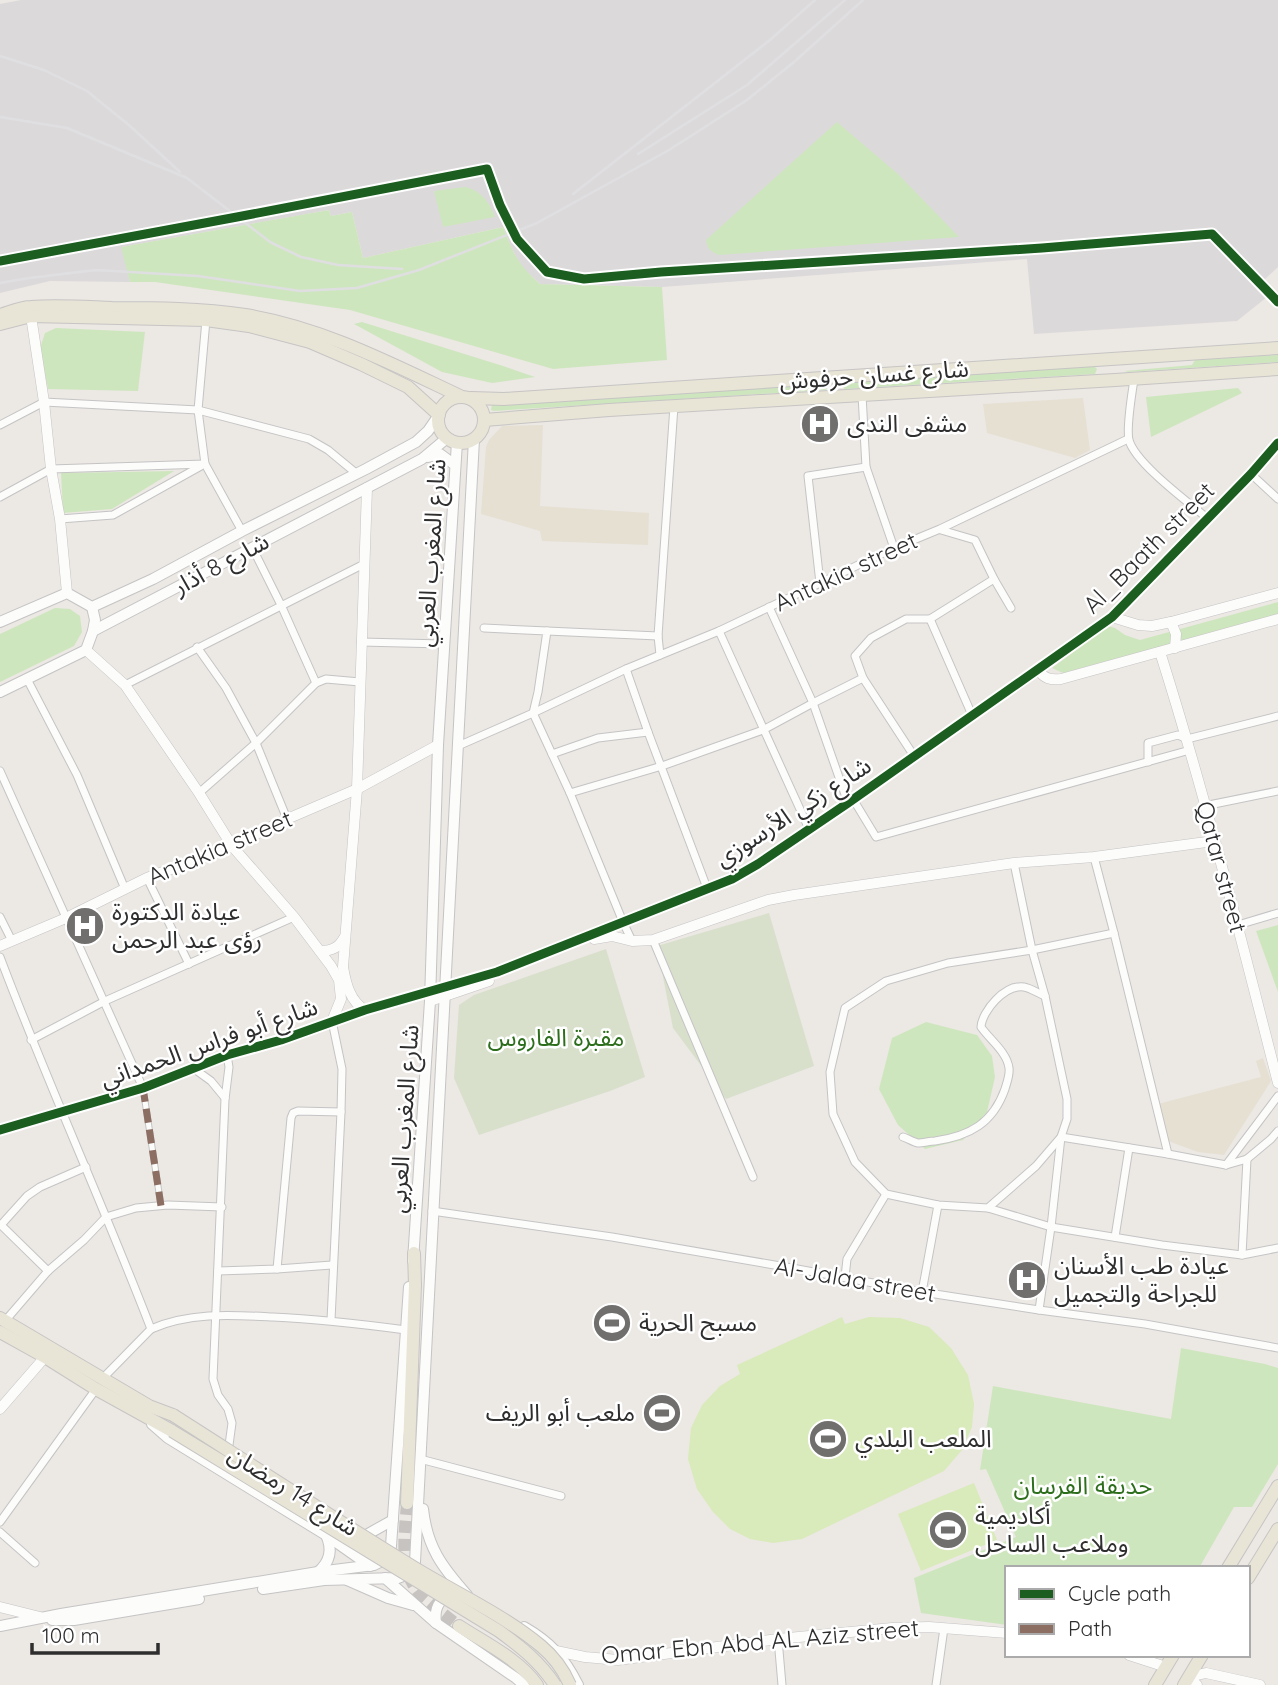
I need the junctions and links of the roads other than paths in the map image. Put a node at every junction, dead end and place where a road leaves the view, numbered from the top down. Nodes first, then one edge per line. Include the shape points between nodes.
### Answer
1 (0, 261) edge
2 (1278, 302) edge
3 (0, 315) edge
4 (31, 316) junction
5 (206, 320) junction
6 (0, 324) edge
7 (1278, 348) edge
8 (1201, 353) junction
9 (1278, 369) edge
10 (835, 377) junction
11 (1134, 379) junction
12 (1115, 380) junction
13 (862, 395) junction
14 (836, 396) junction
15 (466, 397) junction
16 (44, 402) junction
17 (674, 406) junction
18 (198, 410) junction
19 (439, 415) junction
20 (484, 420) junction
21 (0, 425) edge
22 (474, 439) junction
23 (1128, 439) junction
24 (452, 440) junction
25 (1278, 443) edge
26 (422, 459) junction
27 (205, 464) junction
28 (456, 465) junction
29 (866, 467) junction
30 (51, 469) junction
31 (357, 474) junction
32 (1251, 474) junction
33 (367, 488) junction
34 (0, 497) edge
35 (1278, 499) edge
36 (1207, 518) junction
37 (60, 519) junction
38 (940, 529) junction
39 (242, 531) junction
40 (252, 547) junction
41 (894, 548) junction
42 (364, 564) junction
43 (994, 579) junction
44 (820, 583) junction
45 (67, 593) junction
46 (1278, 593) edge
47 (281, 605) junction
48 (92, 607) junction
49 (769, 607) junction
50 (1011, 608) dead end
51 (1112, 617) junction
52 (930, 619) junction
53 (1278, 619) edge
54 (0, 622) edge
55 (1171, 622) junction
56 (484, 628) dead end
57 (93, 631) junction
58 (547, 631) junction
59 (719, 631) junction
60 (658, 636) junction
61 (361, 642) junction
62 (444, 644) junction
63 (197, 647) junction
64 (1175, 648) junction
65 (86, 650) junction
66 (1160, 652) junction
67 (660, 655) junction
68 (626, 669) junction
69 (1038, 670) junction
70 (863, 678) junction
71 (27, 679) junction
72 (360, 682) junction
73 (316, 683) junction
74 (125, 685) junction
75 (0, 692) edge
76 (813, 703) junction
77 (533, 713) junction
78 (972, 715) junction
79 (1278, 716) edge
80 (763, 730) junction
81 (648, 732) junction
82 (1187, 739) junction
83 (256, 743) junction
84 (438, 745) junction
85 (458, 746) junction
86 (1190, 750) junction
87 (552, 754) junction
88 (914, 756) junction
89 (1149, 762) junction
90 (662, 766) junction
91 (0, 771) edge
92 (357, 789) junction
93 (199, 793) junction
94 (570, 793) junction
95 (1278, 793) edge
96 (850, 801) junction
97 (1204, 806) junction
98 (287, 819) junction
99 (809, 829) junction
100 (1214, 841) junction
101 (232, 846) junction
102 (1094, 857) junction
103 (1014, 863) junction
104 (147, 878) junction
105 (125, 888) junction
106 (707, 888) junction
107 (1278, 913) edge
108 (0, 917) edge
109 (294, 917) junction
110 (66, 918) junction
111 (623, 922) junction
112 (1238, 925) junction
113 (1114, 933) junction
114 (344, 938) junction
115 (653, 940) junction
116 (12, 941) junction
117 (632, 941) junction
118 (0, 946) edge
119 (1032, 950) junction
120 (320, 951) junction
121 (0, 957) edge
122 (189, 964) junction
123 (446, 992) junction
124 (430, 996) junction
125 (1045, 996) junction
126 (105, 1001) junction
127 (365, 1010) junction
128 (332, 1021) junction
129 (31, 1040) junction
130 (227, 1055) junction
131 (193, 1068) junction
132 (1278, 1083) edge
133 (142, 1088) junction
134 (1278, 1096) edge
135 (225, 1099) junction
136 (62, 1112) junction
137 (341, 1112) junction
138 (0, 1130) edge
139 (1278, 1130) edge
140 (903, 1137) dead end
141 (1061, 1137) junction
142 (1129, 1149) junction
143 (1168, 1154) junction
144 (1247, 1159) junction
145 (1226, 1165) junction
146 (86, 1167) junction
147 (753, 1177) dead end
148 (886, 1194) junction
149 (938, 1205) junction
150 (161, 1206) junction
151 (222, 1206) junction
152 (988, 1208) junction
153 (432, 1211) junction
154 (106, 1217) junction
155 (1051, 1227) junction
156 (1115, 1237) junction
157 (1278, 1248) edge
158 (414, 1253) junction
159 (1242, 1255) junction
160 (332, 1265) junction
161 (276, 1269) junction
162 (48, 1271) junction
163 (218, 1271) junction
164 (845, 1277) junction
165 (922, 1292) junction
166 (1038, 1310) junction
167 (215, 1314) junction
168 (331, 1320) junction
169 (2, 1324) edge
170 (151, 1329) junction
171 (406, 1330) junction
172 (1278, 1348) edge
173 (46, 1357) junction
174 (99, 1384) junction
175 (0, 1409) edge
176 (147, 1411) junction
177 (229, 1445) junction
178 (420, 1459) junction
179 (420, 1474) junction
180 (1278, 1486) edge
181 (561, 1496) dead end
182 (407, 1503) tunnel mouth
183 (393, 1520) junction
184 (0, 1522) edge
185 (1278, 1529) edge
186 (0, 1532) edge
187 (368, 1534) junction
188 (326, 1535) junction
189 (391, 1546) junction
190 (415, 1562) junction
191 (35, 1563) dead end
192 (369, 1565) junction
193 (1229, 1566) edge
194 (318, 1572) junction
195 (1250, 1575) edge
196 (386, 1578) junction
197 (344, 1579) junction
198 (467, 1595) junction
199 (416, 1606) junction
200 (0, 1607) edge
201 (43, 1618) junction
202 (436, 1623) junction
203 (0, 1626) edge
204 (459, 1626) tunnel mouth
205 (944, 1628) junction
206 (1005, 1633) edge
207 (778, 1639) junction
208 (556, 1651) junction
209 (1142, 1657) edge
210 (1201, 1657) edge
211 (1169, 1661) edge
212 (1190, 1682) edge
213 (524, 1685) edge
214 (537, 1685) edge
215 (555, 1685) edge
216 (570, 1685) edge
217 (578, 1685) edge
218 (782, 1685) edge
219 (936, 1685) edge
220 (1154, 1685) edge
221 (1260, 1685) edge

1 - 2 street via 487,169 517,240 547,272 584,279 1212,234
3 - 15 main road via 29,307 147,308 247,316 332,339
4 - 5 main road
4 - 6 main road
4 - 16 street
5 - 18 street
5 - 19 main road via 310,342 408,387
7 - 8 main road, شارع غسان حرفوش
8 - 10 main road, شارع غسان حرفوش
8 - 12 main road via 1160,363 1118,365 1110,373
9 - 11 main road, شارع غسان حرفوش
10 - 14 main road
10 - 15 main road, شارع غسان حرفوش via 504,399
11 - 12 main road, شارع غسان حرفوش
11 - 23 street
12 - 13 main road, شارع غسان حرفوش
13 - 14 main road, شارع غسان حرفوش
13 - 29 street
14 - 17 main road, شارع غسان حرفوش
15 - 19 main road via 446,402
15 - 20 main road via 481,407
16 - 18 street
16 - 21 street
16 - 30 street
17 - 20 main road, شارع غسان حرفوش
17 - 60 street
18 - 27 street
18 - 31 street via 309,439
19 - 24 main road via 440,428
19 - 31 main road via 416,442
20 - 22 main road
22 - 24 main road
22 - 85 main road, شارع المغرب العربي
23 - 36 street via 1144,464
23 - 38 street, Antakia street
24 - 26 main road, شارع 8 أذار
24 - 28 main road, شارع المغرب العربي
25 - 32 street, Al_Baath street
26 - 28 main road via 440,454
26 - 33 main road, شارع 8 أذار
27 - 30 street
27 - 37 street via 113,514
27 - 39 street
28 - 62 main road, شارع المغرب العربي
29 - 41 street
29 - 44 street via 808,475
30 - 34 street
30 - 37 street
31 - 39 main road
32 - 35 street
32 - 36 street, Al_Baath street
33 - 40 main road, شارع 8 أذار
33 - 42 street
36 - 51 street, Al_Baath street
37 - 45 street
38 - 41 street, Antakia street
38 - 43 street via 975,540
39 - 48 main road
40 - 47 street
40 - 57 main road, شارع 8 أذار
41 - 44 street, Antakia street
42 - 47 street
42 - 61 street
43 - 50 street
43 - 52 street
44 - 49 street, Antakia street
45 - 48 main road
45 - 54 main road
46 - 55 street
47 - 63 street
47 - 73 street
48 - 57 main road
49 - 59 street, Antakia street
49 - 76 street
51 - 55 street via 1138,625
51 - 69 street, Al_Baath street
52 - 70 street via 906,620 871,638 855,656
52 - 78 street
53 - 64 street
55 - 64 street
56 - 58 street
57 - 65 main road
58 - 60 street
58 - 77 street
59 - 67 street, Antakia street
59 - 80 street
60 - 67 street
61 - 62 street
61 - 72 street
62 - 84 main road, شارع المغرب العربي
63 - 74 street
63 - 83 street
64 - 66 street
65 - 71 main road
65 - 74 street
66 - 69 street via 1062,679 1043,677
66 - 82 street, Qatar street
67 - 68 street, Antakia street
68 - 77 street, Antakia street
68 - 81 street
69 - 78 street, شارع زكي الأرسوزي
70 - 76 street
70 - 88 street
71 - 75 main road
71 - 105 street via 77,775
72 - 73 street via 326,679
72 - 92 street
73 - 83 street
74 - 93 street
76 - 80 street
76 - 96 street
77 - 85 street, Antakia street
77 - 87 street
78 - 88 street, شارع زكي الأرسوزي
79 - 82 street
80 - 90 street
80 - 99 street
81 - 87 street via 598,738
81 - 90 street
82 - 86 street, Qatar street
82 - 89 street via 1178,735 1148,743
83 - 93 street
83 - 98 street
84 - 92 street, Antakia street
84 - 124 main road, شارع المغرب العربي
85 - 123 main road, شارع المغرب العربي
86 - 89 street
86 - 97 street, Qatar street
87 - 94 street
88 - 96 street, شارع زكي الأرسوزي
89 - 96 street via 876,837
90 - 94 street
90 - 106 street
91 - 110 street
92 - 98 street, Antakia street
92 - 114 street
93 - 101 street
94 - 111 street
95 - 97 street
96 - 99 street, شارع زكي الأرسوزي
97 - 100 street, Qatar street
98 - 101 street, Antakia street
99 - 106 street, شارع زكي الأرسوزي via 758,864
100 - 102 street
100 - 112 street, Qatar street
101 - 104 street, Antakia street
101 - 109 street
102 - 103 street
102 - 113 street
103 - 115 street via 768,900
103 - 119 street
104 - 105 street, Antakia street
104 - 122 street
105 - 110 street, Antakia street
106 - 111 street, شارع زكي الأرسوزي
107 - 112 street
108 - 116 street
109 - 120 street
109 - 122 street
110 - 116 street, Antakia street
110 - 126 street
111 - 117 street
111 - 123 street, شارع زكي الأرسوزي
112 - 132 street, Qatar street
113 - 119 street
113 - 143 street
114 - 120 street via 336,948
114 - 127 street via 345,978 352,998
115 - 117 street
115 - 147 street
116 - 118 street, Antakia street
117 - 123 street via 597,938 495,979
119 - 125 street
119 - 148 street via 948,963 886,981 845,1008 830,1072 833,1114 855,1162
120 - 128 street via 341,987
121 - 129 street
122 - 126 street
123 - 124 street, شارع زكي الأرسوزي
123 - 153 main road, شارع المغرب العربي
124 - 127 street, شارع أبو فراس الحمداني
124 - 158 main road, شارع المغرب العربي
125 - 140 street via 1015,987 990,1005 982,1018 981,1027 1009,1067 1009,1078 993,1113 965,1134 919,1143
125 - 141 street via 1067,1099
126 - 129 street
126 - 133 street
127 - 128 street, شارع أبو فراس الحمداني
128 - 130 street, شارع أبو فراس الحمداني
128 - 137 street via 342,1069
129 - 136 street
130 - 131 street, شارع أبو فراس الحمداني
130 - 135 street
131 - 133 street, شارع أبو فراس الحمداني
131 - 135 street
133 - 136 street, شارع أبو فراس الحمداني
133 - 150 street
134 - 145 street
135 - 151 street
136 - 138 street, شارع أبو فراس الحمداني
136 - 146 street
137 - 160 street
137 - 161 street via 293,1113
139 - 144 street
141 - 142 street
141 - 152 street
141 - 155 street
142 - 143 street
142 - 156 street
143 - 145 street
144 - 145 street
144 - 159 street
146 - 154 street
146 - 162 street via 40,1187 1,1225
148 - 149 street
148 - 164 street via 847,1259
149 - 152 street
149 - 165 street
150 - 151 street
150 - 154 street
151 - 163 street
152 - 155 street
153 - 164 street, Al-Jalaa street
153 - 178 main road, شارع المغرب العربي
154 - 162 street
154 - 170 street
155 - 156 street
155 - 166 street
156 - 159 street
157 - 159 street
158 - 171 main road, شارع المغرب العربي
158 - 182 main road
160 - 161 street
160 - 168 street
161 - 163 street
162 - 169 street
163 - 167 street
164 - 165 street, Al-Jalaa street
165 - 166 street, Al-Jalaa street
166 - 172 street, Al-Jalaa street
167 - 168 street
167 - 170 street
167 - 177 street via 213,1379 232,1423
168 - 171 street
169 - 173 main road, شارع 14 رمضان
169 - 174 main road, شارع 14 رمضان
170 - 174 street
171 - 183 main road, شارع المغرب العربي
173 - 174 main road, شارع 14 رمضان
173 - 175 street
174 - 176 main road, شارع 14 رمضان
174 - 184 street
176 - 177 main road via 181,1414
176 - 188 main road via 168,1438
176 - 215 main road, شارع 14 رمضان, bridge via 172,1431 499,1631 535,1660
176 - 216 main road, شارع 14 رمضان, bridge via 173,1415 524,1633 544,1648
177 - 187 main road
178 - 179 main road, شارع المغرب العربي
178 - 181 street
179 - 190 main road, شارع المغرب العربي
179 - 198 main road via 431,1545
180 - 193 main road
183 - 187 main road
183 - 189 main road, شارع المغرب العربي
185 - 195 main road
186 - 191 street
187 - 189 main road
188 - 192 main road
188 - 194 main road via 330,1556
189 - 190 main road
189 - 192 main road via 384,1560
190 - 196 main road via 406,1575
190 - 198 main road
192 - 194 main road
192 - 196 main road
194 - 201 main road
196 - 197 main road
196 - 199 main road
197 - 199 main road
197 - 201 main road via 74,1620
198 - 202 main road via 458,1592 442,1598
198 - 208 main road via 542,1638
199 - 202 main road
200 - 201 street
201 - 203 main road
202 - 213 main road
204 - 214 main road via 510,1659
205 - 206 street, Omar Ebn Abd AL Aziz street
205 - 207 street, Omar Ebn Abd AL Aziz street
205 - 219 street
207 - 208 street, Omar Ebn Abd AL Aziz street via 618,1660
207 - 218 street
208 - 217 main road
209 - 211 street
210 - 212 main road
211 - 212 main road
211 - 220 main road
212 - 221 street via 1206,1673

